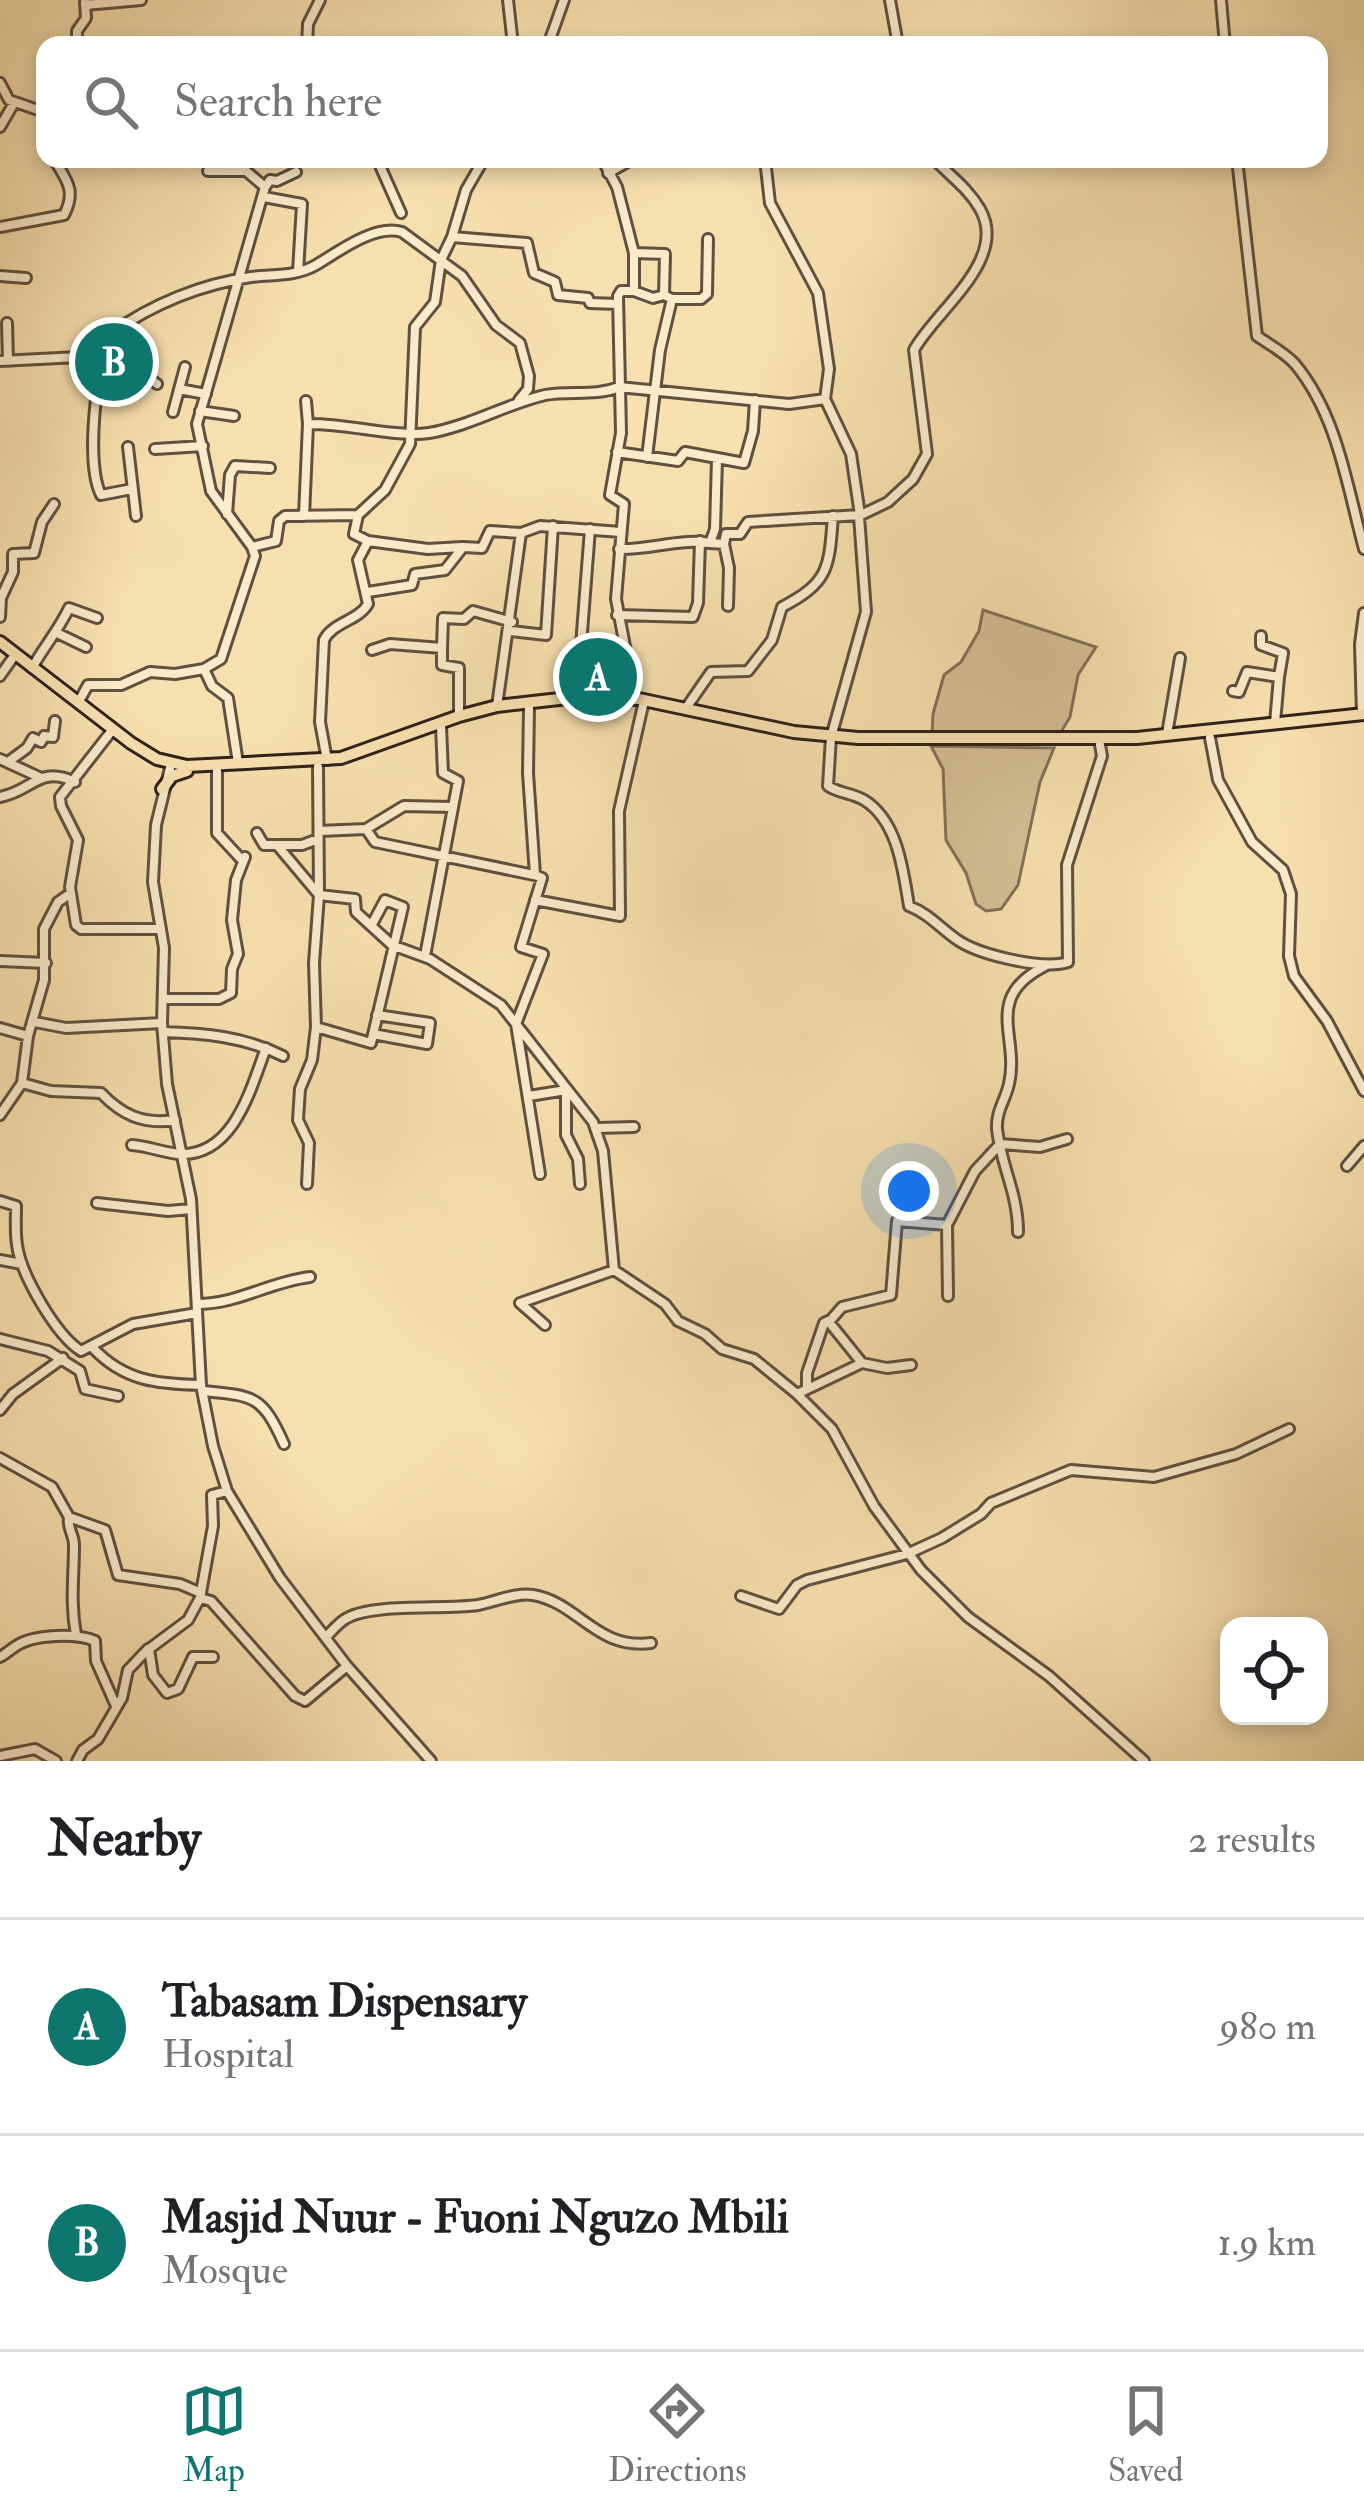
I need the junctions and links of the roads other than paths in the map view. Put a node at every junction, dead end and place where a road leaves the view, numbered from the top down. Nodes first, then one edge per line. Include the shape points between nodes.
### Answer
1 (140, 0) edge
2 (320, 0) edge
3 (508, 0) edge
4 (564, 0) edge
5 (890, 0) edge
6 (1221, 0) edge
7 (85, 2) edge
8 (77, 36) edge
9 (308, 36) edge
10 (512, 36) edge
11 (551, 36) edge
12 (896, 36) edge
13 (1224, 36) edge
14 (0, 83) edge
15 (14, 103) junction
16 (36, 110) edge
17 (0, 128) edge
18 (61, 168) edge
19 (381, 168) edge
20 (479, 168) edge
21 (606, 168) edge
22 (617, 168) edge
23 (766, 168) edge
24 (943, 168) edge
25 (1238, 168) edge
26 (208, 171) dead end
27 (296, 172) dead end
28 (608, 173) junction
29 (264, 192) junction
30 (401, 213) dead end
31 (0, 227) edge
32 (452, 237) junction
33 (708, 239) dead end
34 (634, 253) junction
35 (441, 260) junction
36 (298, 272) junction
37 (0, 276) edge
38 (26, 278) dead end
39 (241, 279) junction
40 (634, 291) junction
41 (668, 297) junction
42 (618, 304) junction
43 (7, 323) dead end
44 (106, 355) junction
45 (4, 361) edge
46 (185, 367) dead end
47 (157, 384) dead end
48 (619, 386) junction
49 (179, 389) junction
50 (656, 389) junction
51 (206, 394) junction
52 (825, 399) junction
53 (518, 400) junction
54 (755, 400) junction
55 (306, 401) dead end
56 (200, 411) junction
57 (173, 412) dead end
58 (234, 416) dead end
59 (308, 424) junction
60 (412, 435) junction
61 (202, 446) junction
62 (128, 447) dead end
63 (155, 449) dead end
64 (617, 452) junction
65 (647, 457) junction
66 (717, 459) junction
67 (270, 468) dead end
68 (132, 489) junction
69 (54, 504) dead end
70 (227, 514) junction
71 (860, 514) junction
72 (358, 515) junction
73 (136, 516) dead end
74 (304, 516) junction
75 (833, 516) junction
76 (553, 526) junction
77 (590, 529) junction
78 (621, 532) junction
79 (521, 533) junction
80 (368, 541) junction
81 (705, 542) junction
82 (724, 544) junction
83 (252, 547) junction
84 (464, 547) junction
85 (620, 549) junction
86 (1364, 549) edge
87 (368, 592) junction
88 (728, 606) dead end
89 (1364, 613) edge
90 (617, 615) junction
91 (0, 617) edge
92 (97, 618) dead end
93 (511, 627) junction
94 (58, 634) junction
95 (1262, 636) dead end
96 (0, 646) edge
97 (86, 647) dead end
98 (442, 648) junction
99 (372, 650) dead end
100 (12, 658) junction
101 (1180, 658) dead end
102 (32, 668) junction
103 (204, 669) junction
104 (0, 676) edge
105 (1279, 677) junction
106 (1233, 691) dead end
107 (624, 697) junction
108 (578, 698) junction
109 (644, 702) junction
110 (78, 703) junction
111 (497, 706) junction
112 (530, 708) junction
113 (686, 708) junction
114 (459, 716) junction
115 (1363, 716) edge
116 (55, 721) dead end
117 (1275, 725) junction
118 (441, 726) junction
119 (110, 733) junction
120 (1167, 736) junction
121 (1210, 738) junction
122 (831, 740) junction
123 (1062, 742) junction
124 (1100, 745) junction
125 (4, 760) edge
126 (322, 763) junction
127 (238, 765) junction
128 (165, 767) junction
129 (187, 771) junction
130 (217, 772) junction
131 (39, 777) junction
132 (76, 782) junction
133 (162, 788) junction
134 (0, 797) edge
135 (453, 807) junction
136 (366, 829) junction
137 (257, 833) dead end
138 (318, 835) junction
139 (277, 845) junction
140 (445, 856) junction
141 (535, 875) junction
142 (71, 893) junction
143 (319, 896) junction
144 (535, 900) junction
145 (370, 926) junction
146 (161, 929) junction
147 (392, 945) junction
148 (425, 956) junction
149 (0, 961) edge
150 (46, 963) junction
151 (1046, 966) junction
152 (163, 999) junction
153 (377, 1015) junction
154 (34, 1022) junction
155 (519, 1023) junction
156 (163, 1027) junction
157 (316, 1027) junction
158 (0, 1028) edge
159 (374, 1034) junction
160 (28, 1036) junction
161 (266, 1048) junction
162 (542, 1056) junction
163 (283, 1057) dead end
164 (522, 1059) junction
165 (22, 1083) junction
166 (566, 1090) junction
167 (1364, 1091) edge
168 (529, 1096) junction
169 (0, 1115) edge
170 (175, 1120) junction
171 (634, 1127) dead end
172 (597, 1128) junction
173 (1067, 1139) dead end
174 (1000, 1144) junction
175 (132, 1145) dead end
176 (1364, 1146) edge
177 (184, 1155) junction
178 (1347, 1166) dead end
179 (540, 1174) dead end
180 (308, 1184) dead end
181 (580, 1184) dead end
182 (0, 1201) edge
183 (98, 1203) dead end
184 (191, 1209) junction
185 (947, 1226) junction
186 (1018, 1232) dead end
187 (0, 1260) edge
188 (22, 1264) junction
189 (614, 1270) junction
190 (310, 1277) dead end
191 (949, 1296) dead end
192 (197, 1309) junction
193 (829, 1322) junction
194 (545, 1325) dead end
195 (0, 1339) edge
196 (93, 1348) junction
197 (63, 1358) junction
198 (862, 1363) junction
199 (911, 1365) dead end
200 (202, 1388) junction
201 (802, 1392) junction
202 (118, 1396) dead end
203 (0, 1410) edge
204 (1289, 1430) dead end
205 (284, 1444) dead end
206 (0, 1458) edge
207 (227, 1491) junction
208 (69, 1517) junction
209 (907, 1555) junction
210 (201, 1595) junction
211 (741, 1596) dead end
212 (76, 1635) junction
213 (326, 1637) junction
214 (651, 1643) dead end
215 (149, 1649) junction
216 (0, 1657) edge
217 (213, 1657) dead end
218 (347, 1666) junction
219 (116, 1706) junction
220 (0, 1756) edge
221 (56, 1761) edge
222 (77, 1761) edge
223 (431, 1761) edge
224 (1144, 1761) edge

1 - 7 street
2 - 9 street
3 - 10 street
4 - 11 street
5 - 12 street
6 - 13 street
7 - 8 street
14 - 15 street
15 - 16 street
15 - 17 street
18 - 31 street via 71,193 64,215
19 - 30 street
20 - 32 street
21 - 28 street
22 - 28 street
23 - 52 street via 770,203 818,293
24 - 71 street via 976,203 987,239 914,350 925,461 883,507
25 - 86 street via 1257,336 1292,361 1322,404
26 - 29 street via 246,170
27 - 29 street via 270,180
28 - 34 street
29 - 36 street via 302,204
29 - 39 street
32 - 35 street
32 - 42 street via 527,243 534,273 555,282 558,295
33 - 41 street via 707,294
34 - 40 street
34 - 41 street via 665,254
35 - 36 street via 392,229
35 - 53 street via 520,343 529,376
35 - 60 street via 435,302 415,326
36 - 39 street
37 - 38 street
39 - 44 street via 142,314 112,333
39 - 51 street
40 - 41 street
40 - 42 street via 621,291
41 - 50 street
42 - 48 street
43 - 45 street
44 - 45 street
44 - 47 street via 123,356
44 - 68 street via 96,392 94,480 101,494
46 - 49 street
48 - 50 street
48 - 53 street
48 - 64 street
49 - 51 street
49 - 57 street
50 - 54 street
50 - 65 street
51 - 56 street
52 - 54 street
52 - 71 street via 850,454
53 - 60 street
54 - 66 street via 746,460
55 - 59 street
56 - 58 street
56 - 61 street
59 - 60 street
59 - 74 street
60 - 72 street via 385,490
61 - 63 street
61 - 70 street via 212,491
62 - 68 street
64 - 65 street
64 - 78 street via 610,495 625,504
65 - 66 street via 678,461 685,452
66 - 81 street via 715,529
67 - 70 street via 235,466
68 - 73 street
69 - 91 street via 34,553 13,554
70 - 83 street
71 - 75 street
71 - 122 street via 866,612
72 - 74 street
72 - 80 street via 354,534
74 - 83 street via 281,518 276,541
75 - 82 street via 748,521
75 - 113 street via 817,586 782,607 772,640 748,670 711,672
76 - 77 street
76 - 79 street
76 - 93 street via 546,635
77 - 78 street
77 - 108 street
78 - 85 street
79 - 84 street via 490,532 482,548
79 - 93 street
80 - 84 street
80 - 87 street via 358,560
81 - 82 street
81 - 85 street
81 - 90 street via 693,617
82 - 88 street
83 - 103 street via 225,654
84 - 87 street via 445,570
85 - 90 street
87 - 126 street via 363,611 324,640
89 - 115 street
90 - 107 street via 628,662
92 - 94 street via 69,608
93 - 98 street via 477,610 443,618
93 - 111 street
94 - 97 street
94 - 102 street
95 - 105 street via 1261,646 1282,653
96 - 100 main road
96 - 102 main road
98 - 99 street
98 - 114 street via 442,665 459,668
100 - 104 street
100 - 119 main road
101 - 120 street
102 - 110 main road
103 - 110 street via 88,686
103 - 127 street via 228,698
105 - 106 street via 1246,672
105 - 117 street
107 - 108 main road
107 - 109 main road
108 - 111 main road
109 - 112 main road
109 - 113 main road
109 - 122 main road
109 - 144 street via 619,811 620,916
110 - 128 main road
111 - 114 main road
112 - 118 main road
112 - 141 street
113 - 122 main road
114 - 126 main road
115 - 117 main road
115 - 121 main road
116 - 125 street via 53,737 33,738
117 - 120 main road
118 - 126 main road via 354,760
118 - 135 street via 443,773 458,781
119 - 128 main road
119 - 132 street
120 - 123 main road
121 - 124 main road
121 - 167 street via 1218,780 1252,842 1283,870 1294,976
122 - 123 main road
122 - 151 street via 829,788 863,800 885,820 909,905 963,943
123 - 124 main road
124 - 151 street via 1067,865 1068,962
125 - 131 street
126 - 127 main road
126 - 130 main road
126 - 138 street
127 - 128 main road
128 - 129 main road
128 - 133 main road
129 - 130 main road
129 - 133 main road
130 - 152 street via 218,833 243,858 231,993
131 - 132 street
131 - 134 street
132 - 142 street via 60,797 78,840
133 - 146 street via 152,853
135 - 136 street via 404,806
135 - 140 street
136 - 138 street
136 - 140 street via 375,842
137 - 139 street via 264,845
138 - 139 street
138 - 143 street
139 - 143 street
140 - 141 street
140 - 148 street
141 - 144 street via 542,878
142 - 146 street via 81,929
142 - 150 street via 44,929
143 - 145 street via 355,899
143 - 157 street
144 - 155 street via 521,947 543,954
145 - 147 street
145 - 147 street via 385,900 404,908
146 - 152 street
147 - 148 street
147 - 153 street
148 - 155 street
149 - 150 street
150 - 154 street
151 - 174 street via 1018,985 1009,1003
152 - 156 street
153 - 159 street
153 - 159 street via 430,1023 427,1044
154 - 156 street
154 - 160 street
155 - 162 street
155 - 164 street
156 - 161 street
156 - 170 street
157 - 159 street via 371,1043
157 - 180 street via 298,1103 309,1143
158 - 160 street
160 - 165 street
161 - 163 street
161 - 177 street via 222,1141
162 - 164 street
162 - 166 street
164 - 168 street
165 - 169 street
165 - 170 street via 106,1094 111,1106 149,1124
166 - 168 street
166 - 172 street
166 - 181 street via 566,1135
168 - 179 street
170 - 177 street
171 - 172 street
172 - 189 street
173 - 174 street
174 - 185 street via 975,1171
174 - 186 street
175 - 177 street
176 - 178 street
177 - 184 street
182 - 188 street via 16,1206
183 - 184 street
184 - 192 street
185 - 191 street
185 - 193 street via 897,1221 891,1294 842,1307
187 - 188 street
188 - 196 street via 68,1342 81,1352
189 - 194 street via 525,1298 520,1303
189 - 201 street via 678,1321
190 - 192 street
192 - 196 street via 134,1324
192 - 200 street
193 - 198 street
193 - 201 street
195 - 197 street
196 - 200 street via 121,1373
197 - 202 street via 80,1371 85,1389
197 - 203 street
198 - 199 street
198 - 201 street
200 - 205 street via 256,1399
200 - 207 street
201 - 209 street
204 - 209 street via 1154,1477 1071,1470 992,1503
206 - 208 street via 52,1487
207 - 210 street via 212,1495
207 - 213 street
208 - 210 street via 106,1530 118,1575
208 - 212 street
209 - 211 street via 807,1580 779,1609
209 - 224 street via 968,1617
210 - 215 street via 188,1620
210 - 218 street via 305,1701
212 - 216 street via 25,1642
212 - 219 street via 95,1641
213 - 214 street via 348,1617 376,1610 455,1608 530,1594 626,1646
213 - 218 street
215 - 217 street via 167,1693 178,1689 194,1657
215 - 219 street via 128,1670
218 - 223 street
219 - 222 street
220 - 221 street via 35,1749

